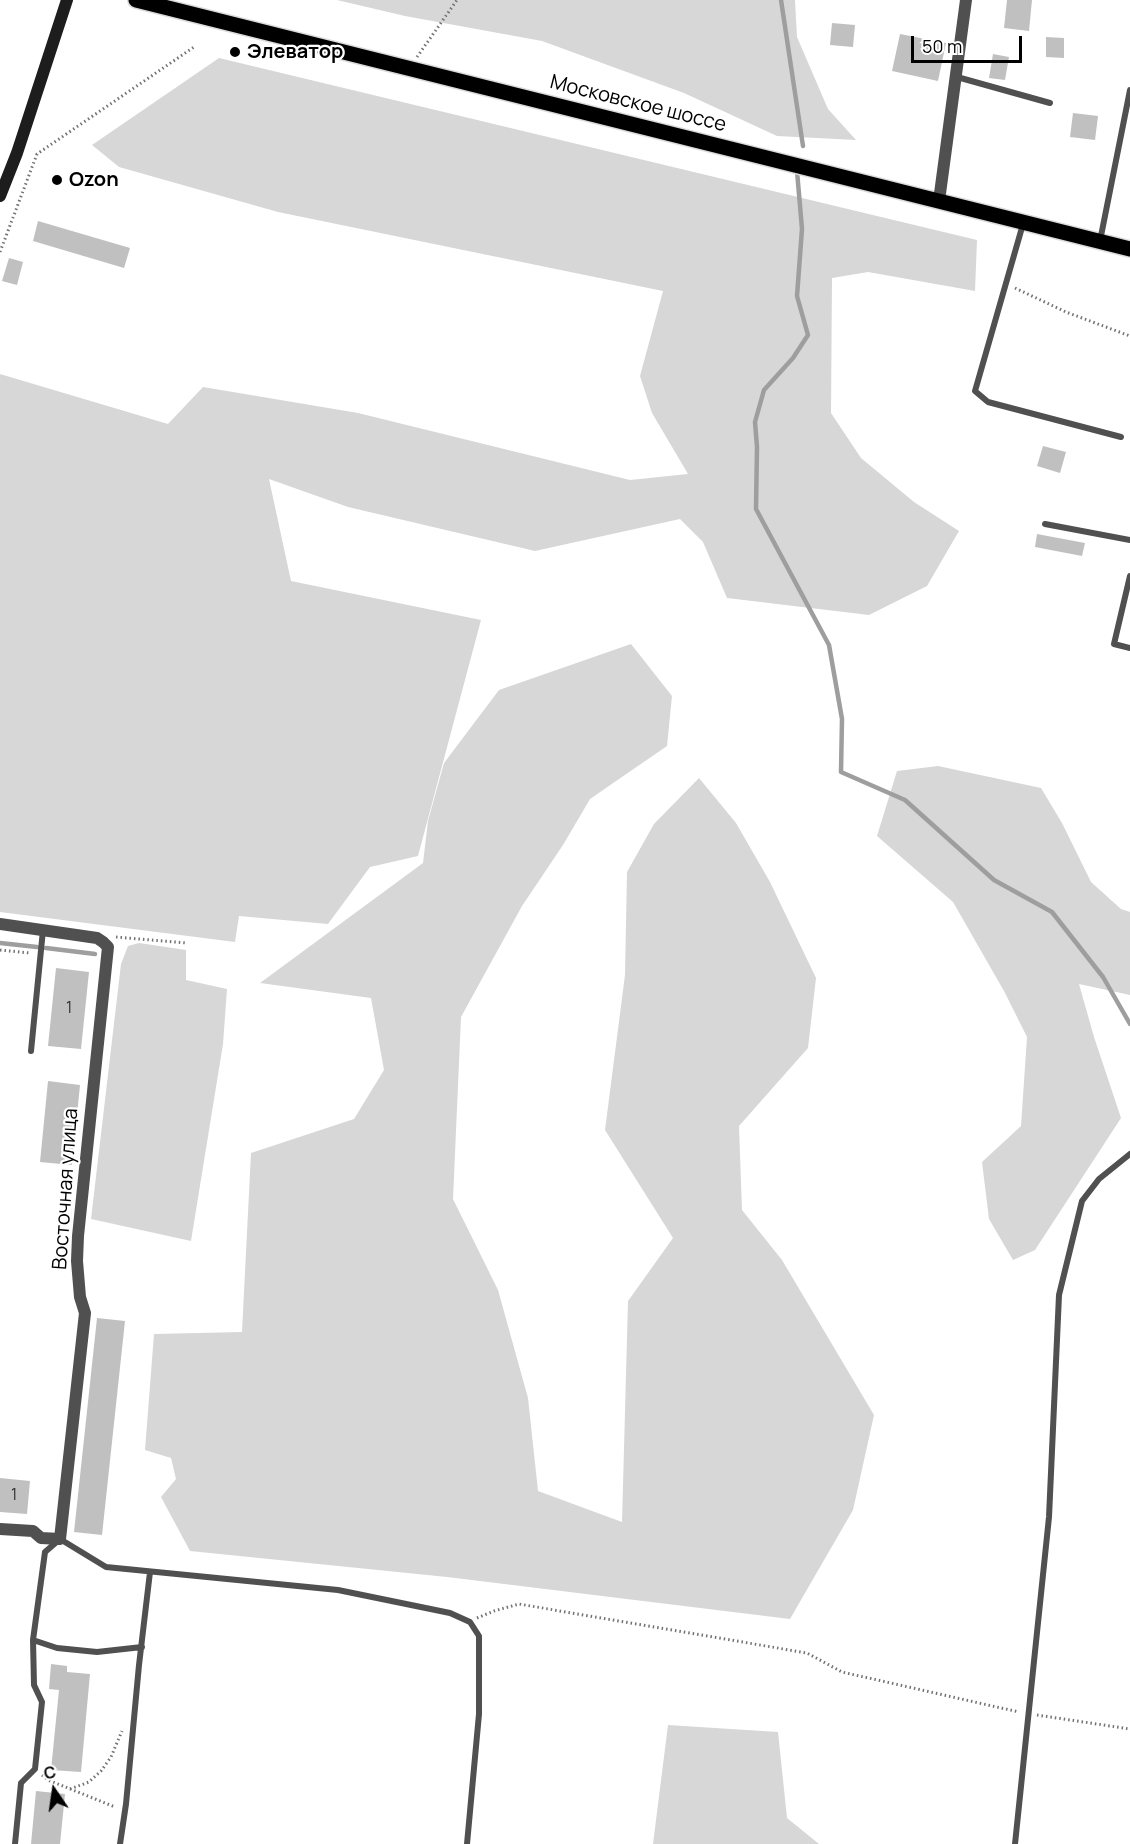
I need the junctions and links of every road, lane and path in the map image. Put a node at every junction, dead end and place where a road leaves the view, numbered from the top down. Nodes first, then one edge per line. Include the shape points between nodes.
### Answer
1 (67, 0) edge
2 (136, 0) edge
3 (457, 0) edge
4 (966, 0) edge
5 (194, 47) dead end
6 (409, 68) junction
7 (957, 77) junction
8 (1130, 90) edge
9 (1050, 103) dead end
10 (0, 196) edge
11 (939, 201) junction
12 (1023, 222) junction
13 (1100, 241) junction
14 (1130, 249) edge
15 (0, 252) edge
16 (1006, 283) junction
17 (1130, 336) edge
18 (1121, 437) dead end
19 (1045, 524) dead end
20 (1130, 540) edge
21 (1130, 576) edge
22 (1130, 648) edge
23 (0, 924) edge
24 (43, 930) junction
25 (187, 944) dead end
26 (105, 945) junction
27 (0, 950) edge
28 (41, 954) junction
29 (31, 1051) dead end
30 (1130, 1154) edge
31 (0, 1529) edge
32 (60, 1539) junction
33 (150, 1572) junction
34 (470, 1622) junction
35 (33, 1640) junction
36 (142, 1647) junction
37 (1029, 1714) junction
38 (123, 1728) dead end
39 (1130, 1729) edge
40 (35, 1769) junction
41 (70, 1789) junction
42 (125, 1811) junction
43 (15, 1844) edge
44 (120, 1844) edge
45 (467, 1844) edge
46 (1015, 1844) edge

1 - 10 street
2 - 6 main road, Московское шоссе
3 - 6 path
4 - 7 street
5 - 15 path via 37,154
6 - 11 main road, Московское шоссе
7 - 9 lane
7 - 11 street
8 - 13 lane
11 - 12 main road, Московское шоссе
12 - 13 main road, Московское шоссе
12 - 16 lane
13 - 14 main road, Московское шоссе
16 - 17 path via 1066,312
16 - 18 lane via 975,391 988,402
19 - 20 lane
21 - 22 lane via 1114,644
23 - 24 street
24 - 26 street via 97,938
24 - 28 lane
25 - 26 path via 114,937
26 - 32 street, Восточная улица via 78,1236 80,1297 85,1313
27 - 28 path
28 - 29 lane
30 - 37 lane via 1099,1179 1082,1201 1059,1295 1049,1517
31 - 32 street via 33,1531 41,1538
32 - 33 lane via 106,1567
32 - 35 lane via 45,1552
33 - 34 lane via 338,1590 450,1613
33 - 36 lane
34 - 37 path via 519,1604 807,1653 842,1672
34 - 45 lane via 479,1636 479,1714
35 - 36 lane via 57,1648 97,1653
35 - 40 lane via 34,1685 42,1702
36 - 42 lane
37 - 39 path
37 - 46 lane
38 - 41 path via 101,1771 89,1782
40 - 41 path via 48,1780
40 - 43 lane via 21,1783
41 - 42 path
42 - 44 lane

